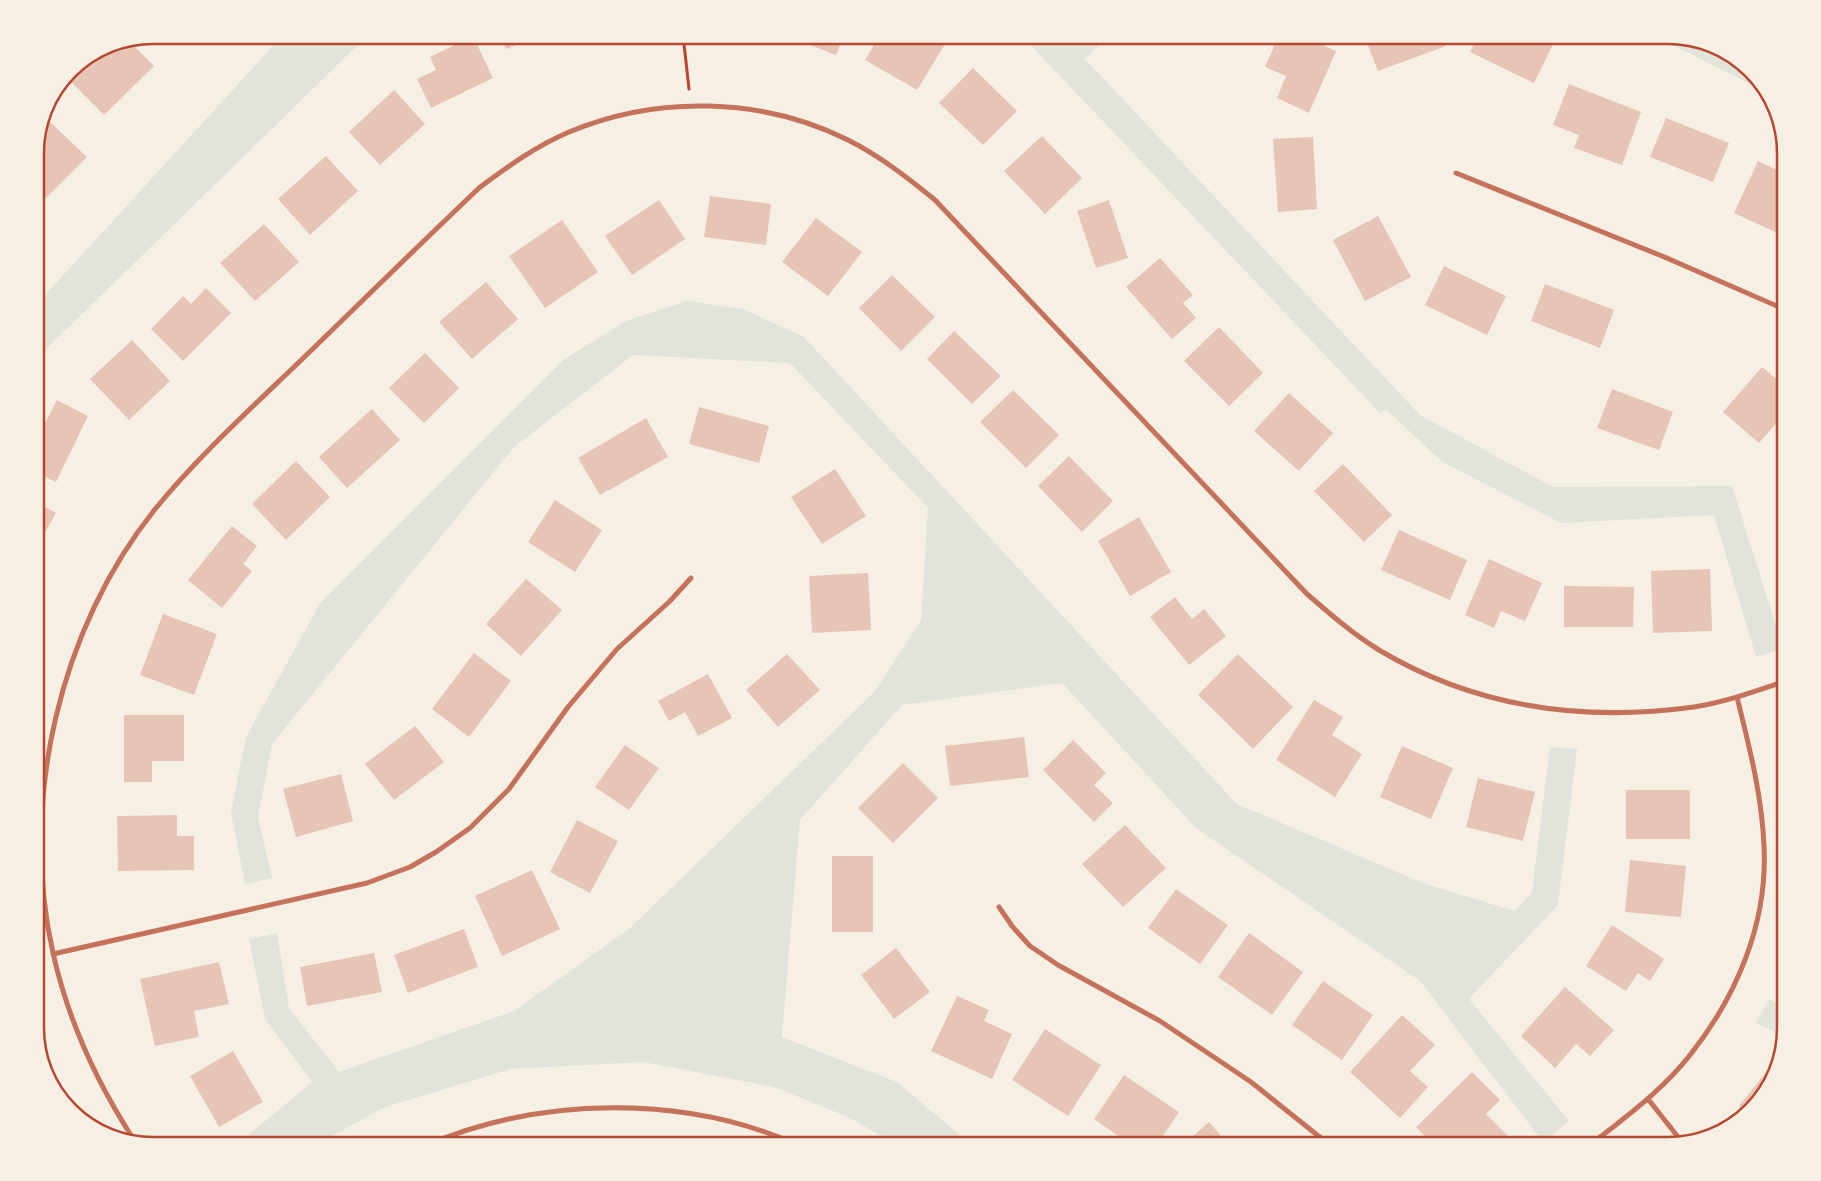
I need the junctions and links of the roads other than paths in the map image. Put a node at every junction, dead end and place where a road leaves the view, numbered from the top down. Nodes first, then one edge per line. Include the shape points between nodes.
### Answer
1 (1456, 173) dead end
2 (1777, 306) edge
3 (691, 578) dead end
4 (1777, 684) edge
5 (1737, 697) junction
6 (44, 781) edge
7 (44, 898) edge
8 (999, 907) dead end
9 (53, 954) junction
10 (1648, 1099) junction
11 (131, 1135) edge
12 (1678, 1136) edge
13 (446, 1137) edge
14 (779, 1137) edge
15 (1320, 1137) edge
16 (1600, 1137) edge

1 - 2 street
3 - 9 street via 617,649 568,707 509,789 470,828 436,852 410,867 367,883
4 - 5 street
5 - 6 street via 1696,706 1626,714 1523,706 1479,695 1429,676 1379,650 1307,594 935,200 892,165 848,140 802,121 756,110 690,106 613,117 568,132 521,157 479,188 215,444 156,509 124,554 89,618 64,683
5 - 10 street via 1758,786 1764,847 1762,893 1756,928 1736,985 1705,1035 1690,1056
7 - 9 street
8 - 15 street via 1030,946 1160,1021 1251,1082
9 - 11 street via 73,1021 96,1076
10 - 12 street
10 - 16 street
13 - 14 street via 492,1123 555,1111 617,1108 673,1111 731,1122

